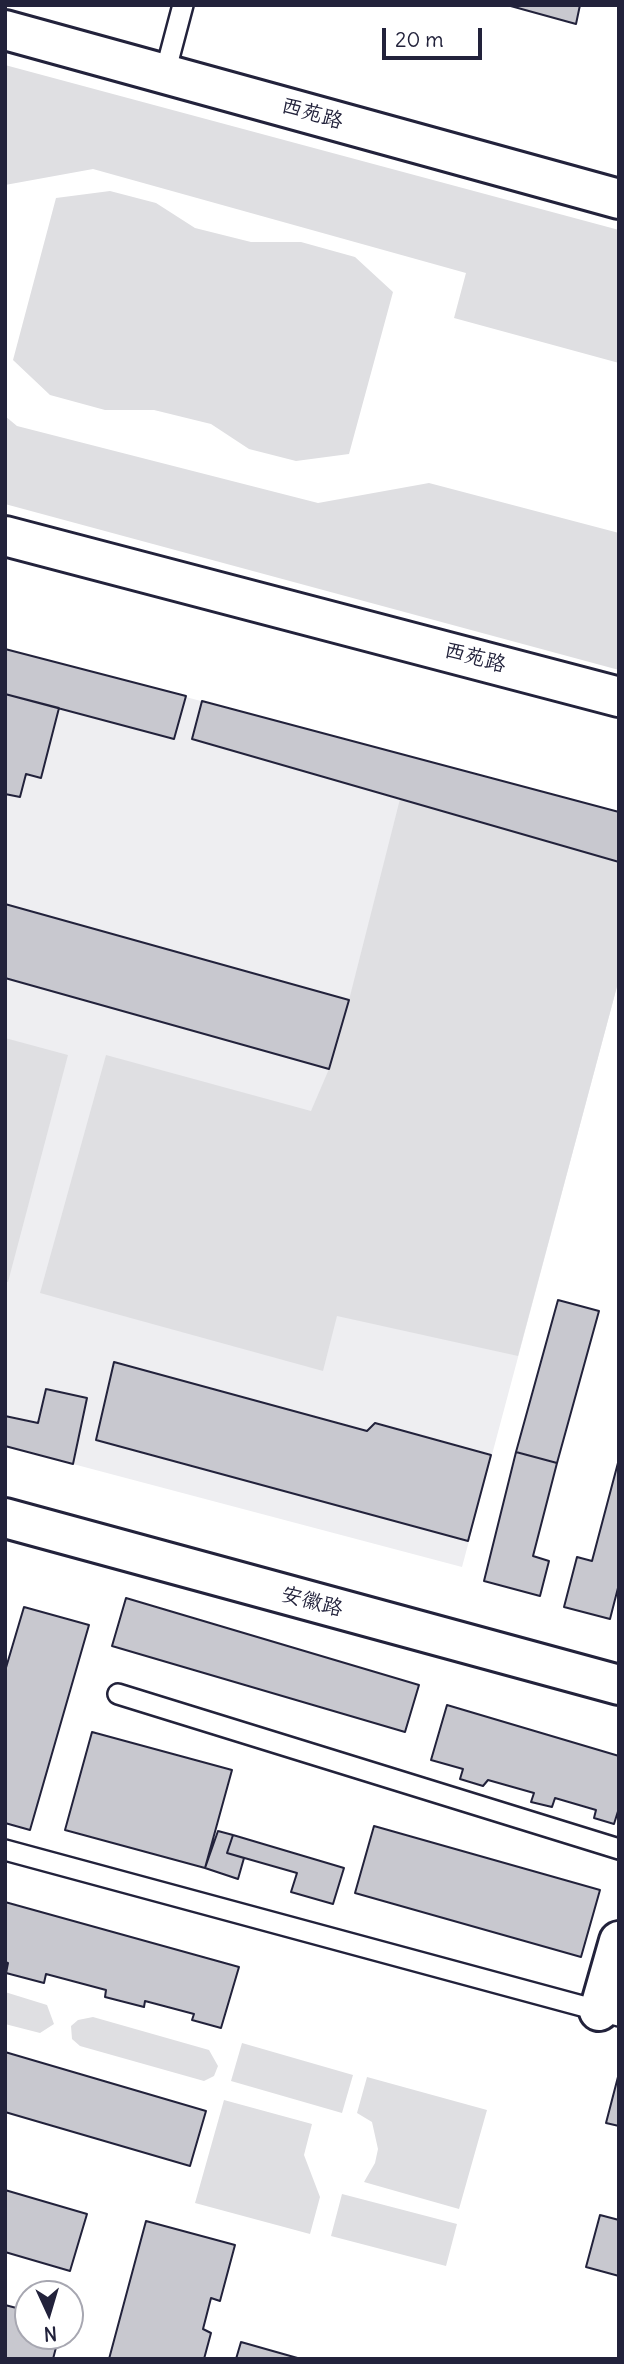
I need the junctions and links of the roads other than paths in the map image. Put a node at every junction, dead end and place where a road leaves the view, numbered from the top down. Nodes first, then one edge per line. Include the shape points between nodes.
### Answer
1 (183, 5) edge
2 (5, 30) edge
3 (165, 73) junction
4 (618, 195) edge
5 (5, 536) edge
6 (619, 696) edge
7 (5, 1518) edge
8 (619, 1685) edge
9 (118, 1694) dead end
10 (619, 1849) edge
11 (5, 1850) edge
12 (619, 1941) edge
13 (609, 2014) edge

1 - 3 lane
2 - 3 main road, 西苑路
3 - 4 main road, 西苑路
5 - 6 main road, 西苑路
7 - 8 main road, 安徽路
9 - 10 lane
11 - 13 lane
12 - 13 main road

